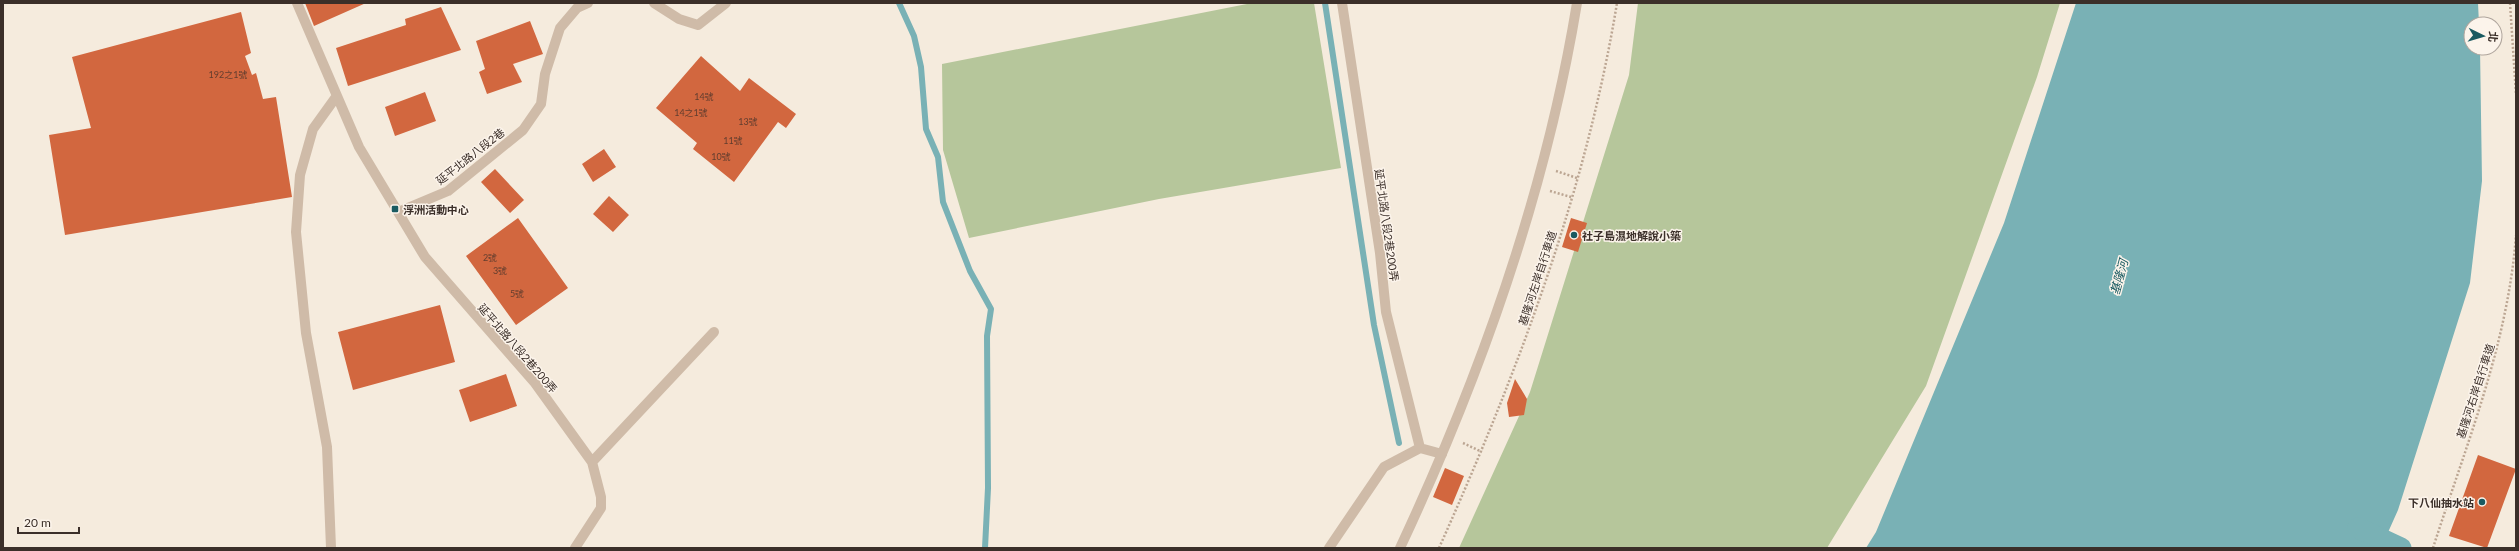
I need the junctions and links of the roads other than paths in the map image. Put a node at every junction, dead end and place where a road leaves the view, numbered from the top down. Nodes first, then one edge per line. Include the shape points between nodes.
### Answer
1 (297, 3) edge
2 (588, 3) edge
3 (654, 3) edge
4 (726, 3) edge
5 (1342, 3) edge
6 (1577, 3) edge
7 (336, 97) junction
8 (398, 212) junction
9 (714, 332) dead end
10 (1420, 448) junction
11 (1442, 454) junction
12 (592, 462) junction
13 (331, 548) edge
14 (575, 548) edge
15 (1329, 548) edge
16 (1400, 548) edge

1 - 7 street
2 - 8 street, 延平北路八段2巷 via 577,8 560,28 545,74 540,104 523,130 448,191
3 - 4 street via 679,19 698,25
5 - 10 street, 延平北路八段2巷200弄 via 1380,253 1386,312
6 - 11 street via 1542,166 1507,286
7 - 8 street via 359,147
7 - 13 street via 313,129 300,175 296,232 306,333 327,446
8 - 12 street, 延平北路八段2巷200弄 via 425,258 534,383
9 - 12 street
10 - 11 street
10 - 15 street via 1384,467
11 - 16 street
12 - 14 street, 延平北路八段2巷200弄 via 601,496 601,508

